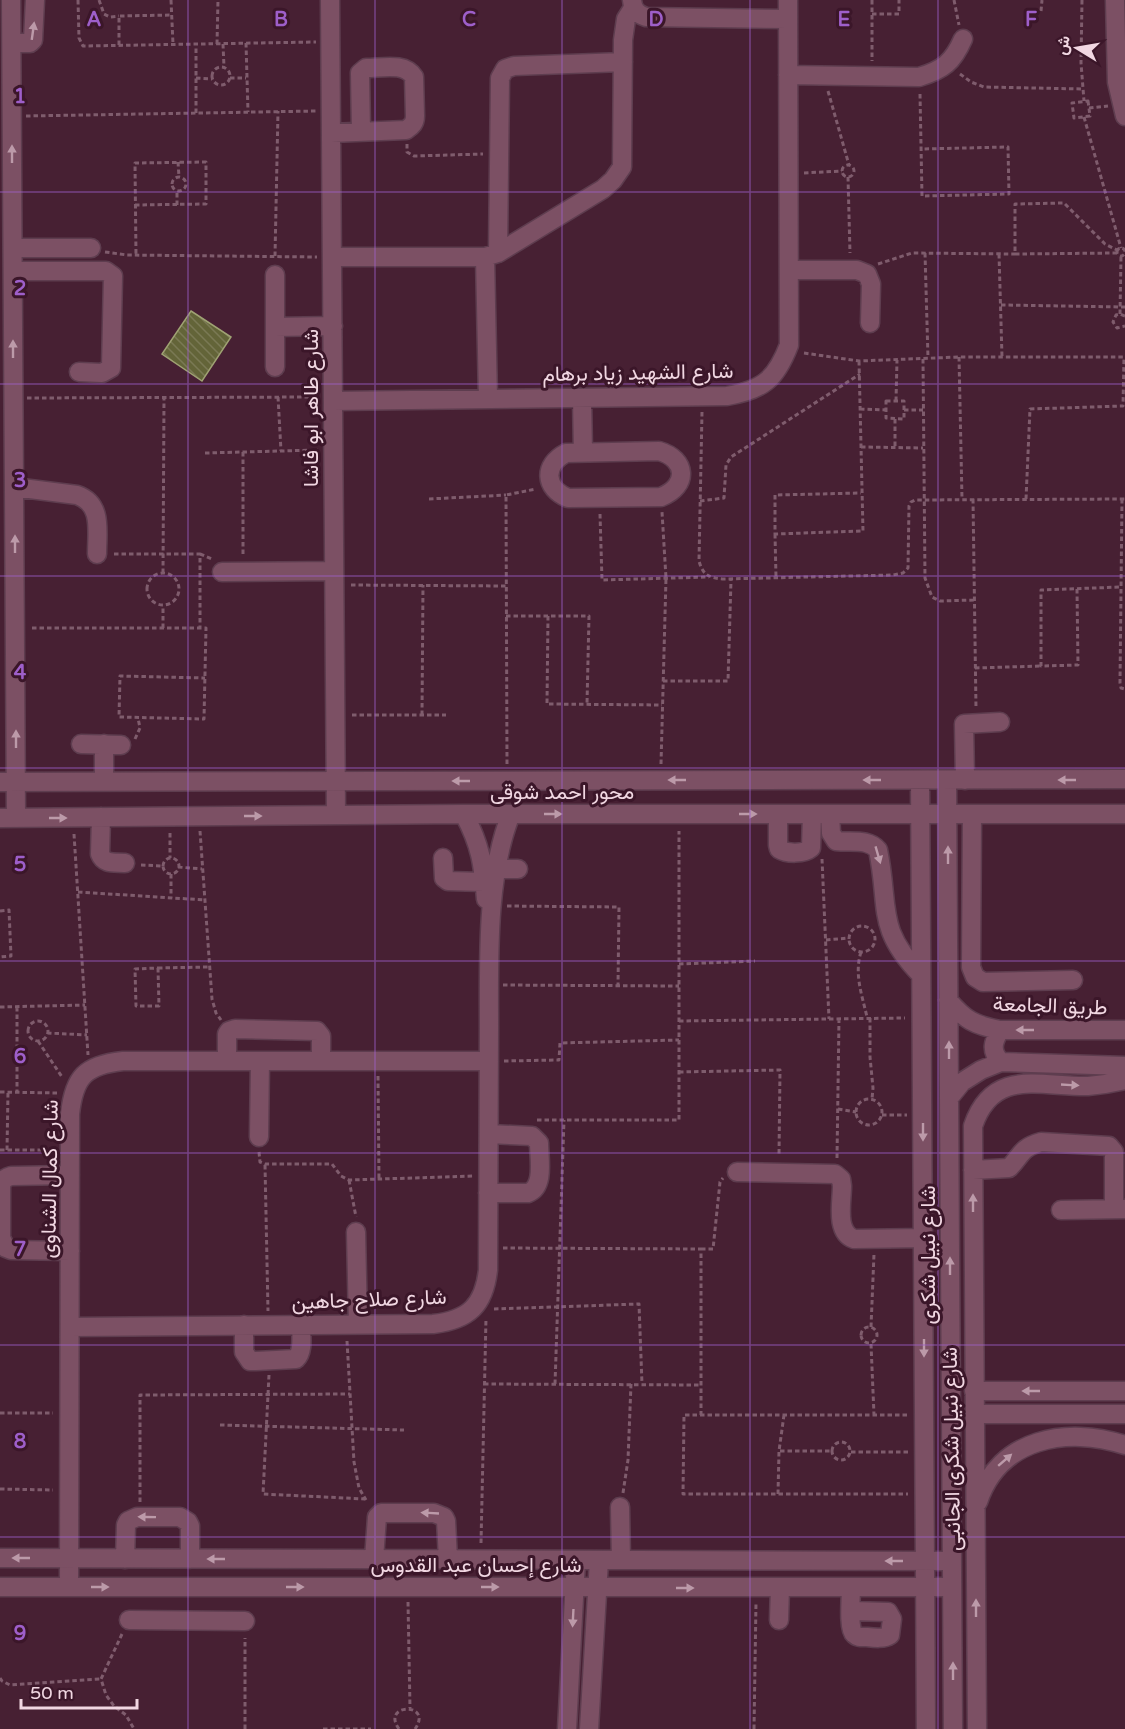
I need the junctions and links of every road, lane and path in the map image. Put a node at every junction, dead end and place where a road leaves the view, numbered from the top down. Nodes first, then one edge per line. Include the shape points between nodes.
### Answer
1 (11, 0) edge
2 (35, 0) edge
3 (78, 0) edge
4 (99, 0) edge
5 (171, 0) edge
6 (218, 0) edge
7 (330, 0) edge
8 (788, 0) edge
9 (872, 0) edge
10 (899, 0) edge
11 (954, 0) edge
12 (1042, 0) edge
13 (1082, 0) edge
14 (1115, 0) edge
15 (633, 4) edge
16 (1041, 11) dead end
17 (872, 14) junction
18 (172, 15) junction
19 (119, 16) junction
20 (788, 19) junction
21 (963, 39) joint
22 (331, 42) junction
23 (246, 43) junction
24 (12, 44) junction
25 (172, 44) junction
26 (196, 44) junction
27 (218, 44) junction
28 (224, 44) junction
29 (119, 45) junction
30 (622, 62) junction
31 (947, 64) junction
32 (224, 67) junction
33 (788, 75) junction
34 (823, 75) junction
35 (872, 77) junction
36 (919, 77) junction
37 (196, 78) junction
38 (230, 78) junction
39 (247, 78) junction
40 (213, 79) junction
41 (1083, 90) junction
42 (1084, 101) junction
43 (331, 110) junction
44 (278, 111) junction
45 (248, 112) junction
46 (196, 113) junction
47 (1125, 116) edge
48 (12, 117) junction
49 (1084, 117) junction
50 (406, 130) junction
51 (361, 132) junction
52 (331, 133) junction
53 (921, 149) junction
54 (499, 153) junction
55 (178, 162) junction
56 (849, 165) junction
57 (842, 171) junction
58 (789, 173) junction
59 (179, 177) junction
60 (848, 177) junction
61 (177, 190) junction
62 (135, 205) junction
63 (177, 205) junction
64 (9, 237) edge
65 (91, 248) joint
66 (1118, 250) junction
67 (1125, 251) edge
68 (925, 253) junction
69 (999, 254) junction
70 (1015, 254) junction
71 (136, 255) junction
72 (492, 255) junction
73 (275, 256) junction
74 (1120, 256) junction
75 (332, 257) junction
76 (789, 270) junction
77 (13, 271) junction
78 (857, 271) junction
79 (275, 275) joint
80 (1001, 305) junction
81 (1123, 307) edge
82 (1120, 314) junction
83 (1125, 316) edge
84 (870, 323) dead end
85 (333, 326) junction
86 (1125, 326) edge
87 (275, 327) junction
88 (789, 345) junction
89 (959, 357) junction
90 (1002, 357) junction
91 (1124, 357) edge
92 (925, 358) junction
93 (897, 360) junction
94 (859, 361) junction
95 (274, 367) dead end
96 (79, 372) dead end
97 (860, 374) junction
98 (702, 396) junction
99 (279, 397) junction
100 (164, 398) junction
101 (582, 398) junction
102 (14, 399) junction
103 (333, 399) junction
104 (488, 399) junction
105 (896, 401) junction
106 (860, 409) junction
107 (886, 410) junction
108 (904, 410) junction
109 (923, 410) junction
110 (895, 418) junction
111 (861, 447) junction
112 (895, 447) junction
113 (923, 448) junction
114 (333, 449) junction
115 (281, 451) junction
116 (243, 452) junction
117 (206, 453) dead end
118 (583, 453) junction
119 (552, 486) junction
120 (14, 487) junction
121 (861, 493) junction
122 (506, 495) junction
123 (662, 497) junction
124 (600, 498) junction
125 (429, 499) dead end
126 (962, 499) junction
127 (973, 499) junction
128 (1026, 499) junction
129 (1124, 499) edge
130 (924, 500) junction
131 (700, 501) junction
132 (775, 534) junction
133 (97, 554) joint
134 (163, 554) junction
135 (222, 572) dead end
136 (243, 572) junction
137 (163, 573) junction
138 (776, 577) junction
139 (334, 578) junction
140 (666, 578) junction
141 (709, 578) junction
142 (731, 579) junction
143 (423, 585) junction
144 (506, 586) junction
145 (1121, 587) junction
146 (1077, 589) junction
147 (975, 600) junction
148 (163, 605) junction
149 (507, 616) junction
150 (548, 616) junction
151 (15, 628) junction
152 (163, 628) junction
153 (200, 628) junction
154 (1041, 666) junction
155 (975, 668) junction
156 (205, 678) junction
157 (663, 681) junction
158 (1125, 689) edge
159 (587, 704) junction
160 (662, 705) junction
161 (335, 715) junction
162 (422, 715) junction
163 (446, 715) dead end
164 (1000, 722) dead end
165 (976, 723) junction
166 (81, 744) dead end
167 (660, 780) junction
168 (920, 780) junction
169 (956, 780) junction
170 (1125, 780) edge
171 (336, 781) junction
172 (507, 781) junction
173 (8, 782) edge
174 (104, 782) junction
175 (464, 814) junction
176 (511, 814) junction
177 (679, 814) junction
178 (778, 814) junction
179 (812, 814) junction
180 (830, 814) junction
181 (920, 814) junction
182 (947, 814) junction
183 (972, 814) junction
184 (1125, 814) edge
185 (336, 815) junction
186 (101, 817) junction
187 (169, 817) junction
188 (198, 817) junction
189 (8, 818) edge
190 (73, 818) junction
191 (812, 848) junction
192 (170, 858) junction
193 (443, 858) dead end
194 (125, 863) joint
195 (163, 866) junction
196 (178, 867) junction
197 (202, 869) junction
198 (518, 869) dead end
199 (171, 874) junction
200 (490, 875) junction
201 (78, 892) junction
202 (171, 898) junction
203 (205, 900) junction
204 (493, 906) junction
205 (0, 911) edge
206 (849, 938) junction
207 (490, 940) junction
208 (826, 940) junction
209 (948, 940) junction
210 (921, 941) junction
211 (861, 952) junction
212 (0, 957) edge
213 (755, 961) dead end
214 (679, 964) junction
215 (209, 967) junction
216 (158, 968) junction
217 (921, 975) junction
218 (1073, 980) dead end
219 (489, 985) junction
220 (618, 986) junction
221 (679, 986) junction
222 (948, 1000) junction
223 (85, 1005) junction
224 (0, 1007) edge
225 (17, 1007) junction
226 (922, 1017) junction
227 (869, 1018) junction
228 (829, 1019) junction
229 (838, 1019) junction
230 (679, 1022) junction
231 (1000, 1030) junction
232 (1125, 1030) edge
233 (229, 1031) junction
234 (47, 1033) junction
235 (87, 1035) junction
236 (679, 1040) junction
237 (38, 1041) junction
238 (227, 1061) junction
239 (260, 1061) junction
240 (321, 1061) junction
241 (378, 1061) junction
242 (489, 1061) junction
243 (1001, 1062) junction
244 (1125, 1066) edge
245 (89, 1071) junction
246 (679, 1072) junction
247 (1125, 1080) edge
248 (0, 1092) edge
249 (8, 1092) junction
250 (17, 1092) junction
251 (72, 1093) junction
252 (949, 1098) junction
253 (872, 1099) junction
254 (838, 1109) junction
255 (856, 1112) junction
256 (882, 1115) junction
257 (922, 1115) junction
258 (532, 1120) dead end
259 (564, 1120) junction
260 (489, 1134) junction
261 (259, 1137) joint
262 (0, 1150) edge
263 (7, 1150) junction
264 (70, 1150) junction
265 (265, 1164) junction
266 (973, 1170) junction
267 (738, 1172) joint
268 (779, 1173) junction
269 (835, 1174) junction
270 (70, 1175) junction
271 (379, 1179) junction
272 (350, 1180) junction
273 (488, 1184) junction
274 (1119, 1209) edge
275 (1062, 1210) dead end
276 (356, 1232) joint
277 (923, 1238) junction
278 (875, 1239) junction
279 (488, 1248) junction
280 (559, 1249) junction
281 (701, 1249) junction
282 (70, 1251) junction
283 (974, 1300) junction
284 (950, 1301) junction
285 (558, 1306) junction
286 (352, 1324) junction
287 (244, 1325) junction
288 (268, 1325) junction
289 (301, 1325) junction
290 (70, 1327) junction
291 (871, 1327) junction
292 (871, 1344) junction
293 (269, 1361) junction
294 (484, 1384) junction
295 (555, 1384) junction
296 (631, 1384) junction
297 (642, 1384) junction
298 (701, 1384) junction
299 (975, 1391) junction
300 (1089, 1391) junction
301 (1125, 1391) edge
302 (350, 1394) junction
303 (268, 1396) junction
304 (0, 1413) edge
305 (70, 1413) junction
306 (1125, 1413) edge
307 (975, 1414) junction
308 (1089, 1414) junction
309 (701, 1415) junction
310 (784, 1415) junction
311 (874, 1415) junction
312 (925, 1415) junction
313 (220, 1425) dead end
314 (266, 1426) junction
315 (352, 1428) junction
316 (404, 1430) dead end
317 (1125, 1445) edge
318 (779, 1451) junction
319 (832, 1451) junction
320 (850, 1452) junction
321 (925, 1452) junction
322 (0, 1490) edge
323 (70, 1490) junction
324 (778, 1494) junction
325 (925, 1494) junction
326 (365, 1499) junction
327 (620, 1507) joint
328 (976, 1509) junction
329 (377, 1516) junction
330 (140, 1517) junction
331 (0, 1558) edge
332 (69, 1558) junction
333 (125, 1558) junction
334 (190, 1559) junction
335 (374, 1559) junction
336 (448, 1559) junction
337 (481, 1559) junction
338 (576, 1560) junction
339 (599, 1560) junction
340 (621, 1560) junction
341 (926, 1560) junction
342 (952, 1561) junction
343 (0, 1587) edge
344 (69, 1587) junction
345 (189, 1587) junction
346 (408, 1587) junction
347 (575, 1587) junction
348 (780, 1587) junction
349 (926, 1587) junction
350 (952, 1587) junction
351 (597, 1588) junction
352 (756, 1588) junction
353 (851, 1588) junction
354 (851, 1611) dead end
355 (129, 1620) joint
356 (189, 1620) junction
357 (779, 1620) dead end
358 (245, 1621) joint
359 (0, 1678) edge
360 (101, 1679) junction
361 (410, 1708) junction
362 (134, 1729) edge
363 (245, 1729) edge
364 (323, 1729) edge
365 (371, 1729) edge
366 (399, 1729) edge
367 (415, 1729) edge
368 (567, 1729) edge
369 (589, 1729) edge
370 (754, 1729) edge
371 (926, 1729) edge
372 (953, 1729) edge
373 (977, 1729) edge

1 - 24 street
24 -> 2 street via 33,40
3 - 29 path via 80,43
4 - 19 path via 104,14
5 - 18 path
6 - 27 path
7 - 22 street, شارع طاهر ابو فاشا
8 - 20 street, شارع الشهيد زياد برهام
9 - 17 path
10 - 17 path via 899,14
11 - 21 path
12 - 16 path
13 - 41 path
14 - 47 street via 1117,82
15 - 20 street via 636,12 646,17
15 - 30 street via 624,27
17 - 35 path
18 - 19 path
18 - 25 path
19 - 29 path
20 - 33 street, شارع الشهيد زياد برهام
21 - 31 street
22 - 23 path
22 - 43 street, شارع طاهر ابو فاشا
23 - 28 path
23 - 39 path
24 - 48 street
25 - 26 path
25 - 29 path
26 - 27 path
26 - 37 path
27 - 28 path
28 - 32 path
30 - 54 street via 505,69 500,78
30 - 72 street via 622,167 603,189
31 - 36 street
31 - 41 path via 984,87
32 - 38 path
32 - 40 path via 215,70
33 - 34 street
33 - 58 street, شارع الشهيد زياد برهام
34 - 35 street
34 - 56 path
35 - 36 street
36 - 53 path
37 - 40 path
37 - 46 path
38 - 39 path
38 - 40 path via 224,85
39 - 45 path
41 - 42 path
42 - 49 path via 1088,101 1090,116
42 - 49 path via 1072,103 1074,118
43 - 44 path
43 - 52 street, شارع طاهر ابو فاشا
44 - 45 path
44 - 73 path
45 - 46 path
46 - 48 path
64 -> 48 street
49 - 66 path
50 - 51 street
50 - 51 street via 415,122 411,72 401,68 366,68 360,74
50 - 54 path via 409,155
51 - 52 street
52 - 75 street, شارع طاهر ابو فاشا
53 - 53 path via 922,196 1009,194 1008,147
54 - 72 street
55 - 59 path
55 - 62 path via 135,163
55 - 63 path via 206,162 206,204
56 - 57 path
56 - 60 path via 854,171
57 - 58 path
57 - 60 path
58 - 76 street, شارع الشهيد زياد برهام
59 - 61 path via 172,184
59 - 61 path via 185,183 183,189
60 - 78 path
61 - 63 path
62 - 63 path
62 - 71 path
64 - 65 street
64 - 77 street
65 - 71 path
66 - 67 path
66 - 70 path
66 - 70 path via 1105,244 1064,203 1015,204
66 - 74 path
67 - 74 path
68 - 69 path
68 - 78 path
68 - 92 path
69 - 70 path
69 - 80 path
71 - 73 path
72 - 75 street
72 - 104 street
73 - 75 path
73 - 79 path
74 - 81 path
75 - 85 street, شارع طاهر ابو فاشا
76 - 78 street
76 - 88 street, شارع الشهيد زياد برهام
77 - 96 street via 111,273 111,368 102,373
102 -> 77 street
78 - 84 street via 867,274 871,284
79 - 87 street
80 - 81 path
80 - 90 path
81 - 82 path
82 - 83 path
82 - 86 path via 1114,318 1114,325
85 - 87 street
85 - 103 street, شارع طاهر ابو فاشا
87 - 95 street
88 - 94 path via 803,353
88 - 98 street, شارع الشهيد زياد برهام via 781,366 767,382 748,393
89 - 90 path
89 - 92 path
89 - 126 path
90 - 91 path
91 - 128 path via 1123,406 1030,408
92 - 93 path
92 - 109 path
93 - 94 path
93 - 105 path
94 - 97 path
97 - 106 path
97 - 131 path via 731,457 726,465 724,498
98 - 101 street, شارع الشهيد زياد برهام
98 - 131 path
99 - 100 path
99 - 103 path
99 - 115 path
100 - 102 path
100 - 134 path
101 - 104 street, شارع الشهيد زياد برهام
101 - 118 street
102 - 120 street
103 - 104 street, شارع الشهيد زياد برهام
103 - 114 street, شارع طاهر ابو فاشا
105 - 107 path via 886,401
105 - 108 path via 904,401
106 - 107 path
106 - 111 path
107 - 110 path via 886,418
108 - 109 path
108 - 110 path via 904,418
109 - 113 path
110 - 112 path
111 - 112 path
111 - 121 path
112 - 113 path
113 - 130 path
114 - 115 path
114 - 139 street, شارع طاهر ابو فاشا
115 - 116 path
116 - 117 path
116 - 136 path
118 - 119 street via 566,453 557,458 549,476
118 - 123 street via 670,454 678,462 679,484
119 - 122 path
119 - 124 street via 568,498
120 - 133 street via 86,498 96,512
151 -> 120 street
121 - 132 path via 775,495
121 - 132 path via 863,531
122 - 125 path
122 - 144 path
123 - 124 street
123 - 140 path
124 - 140 path via 602,580
126 - 127 path
126 - 130 path
127 - 128 path
127 - 147 path
128 - 129 path
129 - 145 path
130 - 138 path via 915,500 909,506 908,568 903,573
130 - 147 path via 925,578 932,597 940,601
131 - 141 path via 699,561
132 - 138 path
133 - 134 path
134 - 137 path
134 - 153 path via 200,554
135 - 136 street
136 - 139 street
137 - 148 path via 174,578 179,589 174,600
137 - 148 path via 152,578 147,589 152,600
138 - 142 path
139 - 143 path
139 - 161 street, شارع طاهر ابو فاشا
140 - 141 path
140 - 157 path
141 - 142 path
142 - 157 path via 728,681
143 - 144 path
143 - 162 path
144 - 149 path
145 - 146 path
145 - 158 path via 1120,683
146 - 154 path via 1041,590
146 - 154 path via 1078,665
147 - 155 path
148 - 152 path
149 - 150 path
149 - 172 path
150 - 159 path via 546,704
150 - 159 path via 589,616
151 - 152 path
173 -> 151 street
152 - 153 path
153 - 156 path via 206,628
154 - 155 path
155 - 165 path
156 - 156 path via 204,719 119,717 120,676
157 - 160 path
159 - 160 path
160 - 167 path
161 - 162 path
161 - 171 street, شارع طاهر ابو فاشا
162 - 163 path
164 - 165 street
165 - 169 street, شارع نبيل شكرى via 964,724 962,729
166 - 174 street via 113,745
168 -> 167 street, محور احمد شوقى
167 - 172 street, محور احمد شوقى
168 - 169 street, محور احمد شوقى
168 - 181 street, شارع نبيل شكرى
170 -> 169 street, محور احمد شوقى
169 - 182 street, شارع نبيل شكرى
172 -> 171 street, محور احمد شوقى
171 - 174 street, محور احمد شوقى
171 - 185 street, شارع طاهر ابو فاشا
173 - 174 street, محور احمد شوقى
173 - 189 street
175 - 176 street, محور احمد شوقى
175 - 185 street, محور احمد شوقى
175 - 200 street, شارع صلاح جاهين
176 -> 177 street, محور احمد شوقى
176 - 200 street, شارع صلاح جاهين
177 -> 178 street, محور احمد شوقى
177 - 214 path
178 - 179 street, محور احمد شوقى
178 - 191 street via 779,849 805,852
179 - 180 street, محور احمد شوقى
179 - 191 street
180 - 181 street, محور احمد شوقى
180 -> 217 street via 831,833 836,841 867,842 878,850 885,916 892,938
181 - 182 street, محور احمد شوقى
181 - 210 street, شارع نبيل شكرى
182 - 183 street, محور احمد شوقى
209 -> 182 street, شارع نبيل شكرى
183 - 184 street, محور احمد شوقى
183 - 218 street via 971,967 975,977 983,982
188 -> 185 street, محور احمد شوقى
186 - 187 street, محور احمد شوقى
186 - 190 street, محور احمد شوقى
186 - 194 street via 102,858 106,862
187 - 188 street, محور احمد شوقى
187 - 192 path
188 - 197 path
189 -> 190 street, محور احمد شوقى
190 - 201 path
191 - 208 path via 824,861
192 - 195 path
192 - 196 path
193 - 200 street via 444,878 448,881
194 - 195 path
195 - 199 path
196 - 197 path
196 - 199 path
197 - 203 path
198 - 200 street
199 - 202 path
200 - 204 street, شارع صلاح جاهين
200 - 207 street, شارع صلاح جاهين
201 - 202 path
201 - 223 path
202 - 203 path
203 - 215 path
204 - 207 street, شارع صلاح جاهين
204 - 220 path via 619,907
205 - 212 path via 9,910 11,957
206 - 208 path
206 - 211 path via 852,947
206 - 211 path via 858,926 872,930 874,945
207 - 219 street, شارع صلاح جاهين
208 - 228 path
209 - 210 street
209 - 222 street, شارع نبيل شكرى
210 - 217 street, شارع نبيل شكرى
211 - 227 path via 858,977
213 - 214 path
214 - 221 path
215 - 216 path
215 - 233 path via 216,1013
216 - 216 path via 135,969 136,1006 159,1006
217 - 226 street, شارع نبيل شكرى
219 - 220 path
219 - 242 street, شارع صلاح جاهين
220 - 221 path
221 - 230 path
222 - 231 street, طريق الجامعة via 962,1016 979,1026
252 -> 222 street, شارع نبيل شكرى
223 - 225 path
223 - 235 path
224 - 225 path
225 - 250 path
226 - 227 path
226 - 257 street, شارع نبيل شكرى
227 - 229 path
227 - 253 path
228 - 229 path
228 - 230 path
229 - 254 path
230 - 236 path
232 -> 231 street, طريق الجامعة
231 - 243 street via 993,1051
233 - 238 street
233 - 240 street via 317,1031 321,1036
234 - 235 path
234 - 237 path
234 - 237 path via 42,1022 30,1025 28,1034
235 - 245 path
236 - 242 path via 560,1043 559,1060
236 - 246 path
237 - 251 path
238 - 239 street
238 - 245 street via 123,1061 101,1063
239 - 240 street
239 - 261 street
240 - 241 street
241 - 242 street
241 - 271 path
242 - 260 street, شارع صلاح جاهين
243 - 244 street
243 - 252 street via 962,1082
245 - 251 street, شارع كمال الشناوى
246 - 259 path via 679,1120
246 - 268 path via 780,1071
266 -> 247 street, شارع نبيل شكرى الجانبى via 973,1126 982,1105 999,1089 1013,1084 1087,1086
248 - 249 path
249 - 250 path
249 - 263 path
250 - 251 path
251 - 264 street, شارع كمال الشناوى
284 -> 252 street, شارع نبيل شكرى
253 - 255 path via 863,1100
253 - 256 path via 879,1103
254 - 255 path
254 - 269 path
255 - 256 path via 867,1125 876,1123
256 - 257 path
257 -> 277 street, شارع نبيل شكرى
258 - 259 path
259 - 280 path
260 - 273 street, شارع صلاح جاهين
260 - 273 street via 532,1136 539,1143 539,1182 528,1193
261 - 265 path via 259,1160
262 - 263 path
263 - 264 path
264 - 270 street, شارع كمال الشناوى
265 - 272 path via 327,1163
265 - 288 path
266 - 274 street via 1009,1168 1020,1153 1041,1142 1108,1146 1114,1152
283 -> 266 street, شارع نبيل شكرى الجانبى
267 - 268 street
267 - 281 path via 720,1182 713,1250
268 - 269 street
269 - 278 street via 842,1186 843,1232 854,1239
270 - 282 street, شارع كمال الشناوى
270 - 282 street via 11,1176 1,1183 1,1238 6,1248
271 - 272 path
271 - 273 path
272 - 276 path
273 - 279 street, شارع صلاح جاهين
274 - 275 street
276 - 286 street
277 - 278 street
277 -> 312 street, شارع نبيل شكرى
278 - 291 path
279 - 280 path
279 - 286 street, شارع صلاح جاهين via 486,1287 466,1315 433,1324
280 - 281 path
280 - 285 path
281 - 298 path
282 - 290 street, شارع كمال الشناوى
283 - 284 street
283 - 299 street, شارع نبيل شكرى الجانبى
284 - 342 street, شارع نبيل شكرى
285 - 294 path via 486,1309
285 - 295 path
285 - 297 path via 639,1304
286 - 289 street, شارع صلاح جاهين
286 - 302 path
287 - 288 street, شارع صلاح جاهين
287 - 290 street, شارع صلاح جاهين
287 - 293 street via 246,1357
288 - 289 street, شارع صلاح جاهين
289 - 293 street via 300,1355 290,1361
290 - 305 street, شارع كمال الشناوى
291 - 292 path via 878,1335
291 - 292 path via 864,1329 861,1336
292 - 311 path
293 - 303 path
294 - 295 path
294 - 337 path
295 - 296 path
296 - 297 path
296 - 327 path via 628,1460
297 - 298 path
298 - 309 path
300 -> 299 street
299 - 307 street, شارع نبيل شكرى الجانبى
300 - 301 street
300 - 308 street
302 - 303 path
302 - 315 path
303 - 314 path
303 - 330 path via 140,1395
304 - 305 path
305 - 323 street, شارع كمال الشناوى
306 - 308 street
307 - 308 street
307 - 328 street, شارع نبيل شكرى الجانبى
309 - 310 path
309 - 324 path via 684,1415 683,1494
310 - 311 path
310 - 318 path
311 - 312 path
312 - 321 street, شارع نبيل شكرى
313 - 314 path
314 - 315 path
314 - 326 path via 263,1494
315 - 316 path
315 - 326 path via 356,1475
328 -> 317 street via 994,1470 1029,1445 1071,1438
318 - 319 path
318 - 324 path
319 - 320 path via 838,1460 847,1459
319 - 320 path via 840,1442 848,1444
320 - 321 path
321 - 325 street, شارع نبيل شكرى
322 - 323 path
323 - 332 street, شارع كمال الشناوى
324 - 325 path
325 - 341 street, شارع نبيل شكرى
326 - 329 path
327 - 340 street
373 -> 328 street, شارع نبيل شكرى الجانبى
329 - 335 street
336 -> 329 street via 446,1521 440,1514 386,1512
330 - 333 street via 132,1518 126,1525
334 -> 330 street via 188,1522 180,1517
332 -> 331 street, شارع إحسان عبد القدوس
332 - 333 street, شارع إحسان عبد القدوس
332 - 344 street, شارع كمال الشناوى
333 - 334 street, شارع إحسان عبد القدوس
335 -> 334 street, شارع إحسان عبد القدوس
335 - 336 street, شارع إحسان عبد القدوس
336 - 337 street, شارع إحسان عبد القدوس
337 - 338 street, شارع إحسان عبد القدوس
338 - 339 street, شارع إحسان عبد القدوس
338 - 347 street
339 - 340 street, شارع إحسان عبد القدوس
339 - 351 street
341 -> 340 street, شارع إحسان عبد القدوس
341 - 342 street, شارع إحسان عبد القدوس
341 - 349 street, شارع نبيل شكرى
342 - 350 street, شارع نبيل شكرى
343 - 344 street, شارع إحسان عبد القدوس
344 -> 345 street, شارع إحسان عبد القدوس
345 -> 346 street, شارع إحسان عبد القدوس
345 - 356 street
346 -> 347 street, شارع إحسان عبد القدوس
346 - 361 path
347 - 351 street, شارع إحسان عبد القدوس
347 -> 368 street
348 - 352 street, شارع إحسان عبد القدوس
348 - 353 street, شارع إحسان عبد القدوس
348 - 357 street
349 - 350 street, شارع إحسان عبد القدوس
349 - 353 street, شارع إحسان عبد القدوس
349 - 371 street, شارع نبيل شكرى
372 -> 350 street, شارع نبيل شكرى
351 -> 352 street, شارع إحسان عبد القدوس
351 - 369 street
352 - 370 path
353 - 354 street
355 - 356 street
355 - 360 path
356 - 358 street
358 - 363 path
359 - 360 path via 10,1685
360 - 362 path via 106,1695
361 - 366 path via 397,1715
361 - 367 path via 418,1715
364 - 365 path

